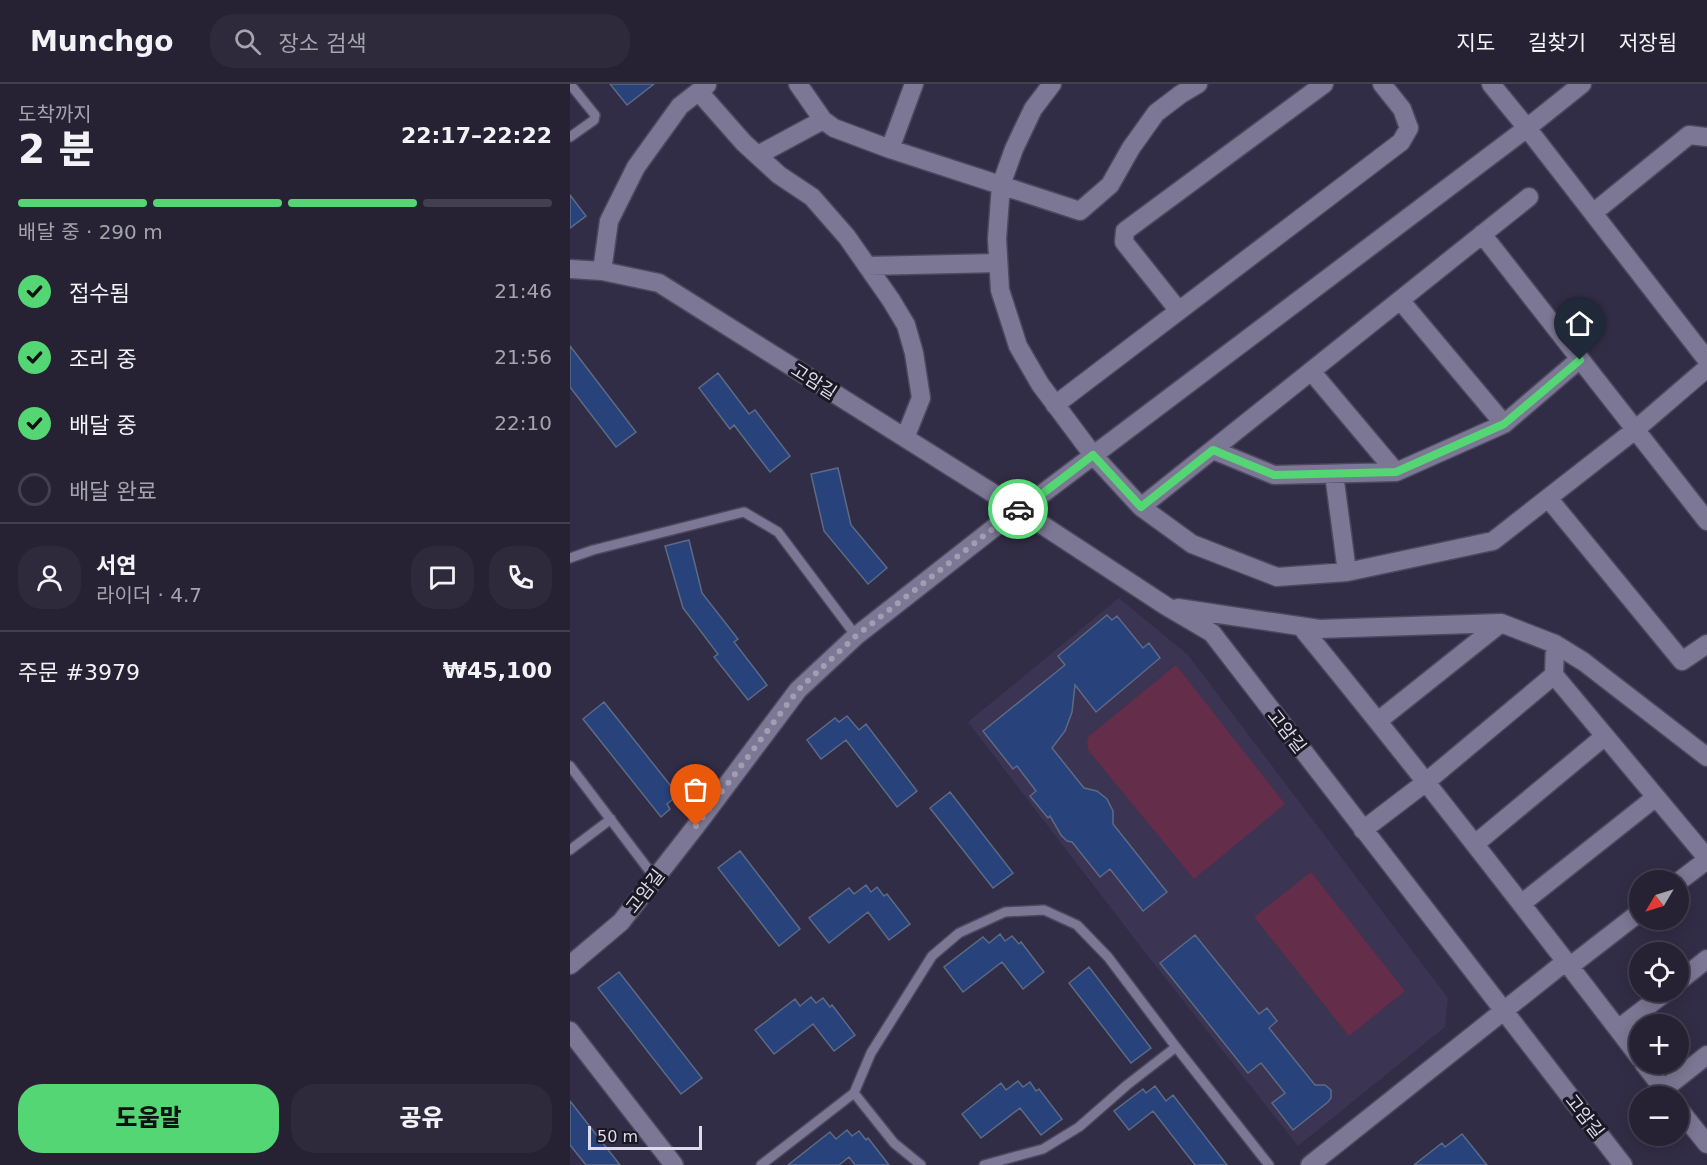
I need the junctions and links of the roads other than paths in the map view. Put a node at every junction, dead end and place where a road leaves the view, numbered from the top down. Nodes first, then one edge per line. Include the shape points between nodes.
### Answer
1 (570, 84) edge
2 (798, 84) edge
3 (914, 84) edge
4 (1052, 84) edge
5 (1198, 84) edge
6 (1324, 84) edge
7 (1382, 84) edge
8 (1491, 84) edge
9 (1582, 84) edge
10 (704, 88) edge
11 (823, 120) junction
12 (1527, 128) junction
13 (570, 137) edge
14 (1707, 137) edge
15 (890, 149) junction
16 (758, 155) junction
17 (1001, 185) junction
18 (1529, 196) dead end
19 (1593, 213) junction
20 (1482, 234) junction
21 (998, 262) junction
22 (867, 266) junction
23 (570, 269) edge
24 (602, 271) junction
25 (1400, 300) junction
26 (1179, 311) junction
27 (1580, 360) junction
28 (1707, 360) edge
29 (1707, 368) edge
30 (1311, 371) junction
31 (1055, 405) junction
32 (1504, 424) junction
33 (1635, 430) junction
34 (905, 438) junction
35 (1213, 450) junction
36 (1093, 455) junction
37 (1396, 472) junction
38 (1334, 474) junction
39 (1548, 498) junction
40 (1141, 507) junction
41 (1018, 509) junction
42 (1707, 521) edge
43 (570, 558) edge
44 (1347, 572) junction
45 (1166, 606) junction
46 (1501, 622) junction
47 (1302, 628) junction
48 (856, 636) junction
49 (1555, 644) junction
50 (1707, 644) edge
51 (1554, 675) junction
52 (1378, 721) junction
53 (1605, 736) junction
54 (1707, 757) edge
55 (570, 766) edge
56 (1426, 782) junction
57 (1656, 796) junction
58 (611, 819) junction
59 (1363, 830) junction
60 (1475, 844) junction
61 (570, 850) edge
62 (1707, 859) edge
63 (1689, 873) edge
64 (655, 878) junction
65 (1521, 904) junction
66 (1629, 920) edge
67 (1707, 959) edge
68 (1567, 964) junction
69 (570, 966) edge
70 (1689, 973) edge
71 (1653, 1002) edge
72 (1504, 1010) junction
73 (1618, 1029) junction
74 (570, 1031) edge
75 (1629, 1044) edge
76 (1176, 1047) junction
77 (1707, 1055) edge
78 (1652, 1074) edge
79 (1661, 1086) edge
80 (1674, 1086) edge
81 (854, 1093) junction
82 (1689, 1122) edge
83 (1707, 1144) edge
84 (674, 1165) edge
85 (761, 1165) edge
86 (921, 1165) edge
87 (984, 1165) edge
88 (1269, 1165) edge
89 (1310, 1165) edge
90 (1623, 1165) edge

1 - 13 lane via 595,115 594,120
2 - 11 street
3 - 15 street
4 - 17 street via 1033,109
5 - 17 street via 1156,113 1110,185 1080,211
6 - 26 street via 1125,231 1124,242
7 - 26 street via 1402,109 1410,128 1401,142
8 - 12 street
9 - 12 street
10 - 16 street
10 - 24 street via 680,106 636,167 609,221
11 - 15 street
11 - 16 street
12 - 19 street
12 - 36 street
14 - 19 street via 1689,135
15 - 17 street
16 - 22 street via 812,197
17 - 21 street
18 - 20 street
19 - 28 street
20 - 25 street
20 - 27 street
21 - 22 street
21 - 31 street via 1000,290 1018,346
22 - 34 street via 906,325 914,353 921,398
23 - 24 street, 고암길
24 - 34 street, 고암길 via 659,283
25 - 30 street
25 - 32 street
26 - 31 street
27 - 32 street
27 - 33 street
29 - 33 street
30 - 35 street
30 - 37 street
31 - 36 street
32 - 37 street
33 - 39 street
33 - 42 street
34 - 41 street, 고암길
35 - 38 street via 1274,475
35 - 40 street
36 - 40 street
36 - 41 street
37 - 38 street
38 - 44 street
39 - 44 street via 1493,542
39 - 50 street via 1682,661
40 - 44 street via 1192,544 1277,577
41 - 45 street, 고암길
41 - 48 street, 고암길
43 - 48 lane via 744,512 778,532
45 - 47 street
45 - 59 street, 고암길 via 1212,633
46 - 47 street
46 - 49 street
46 - 52 street
47 - 52 street
48 - 64 street, 고암길 via 798,690
49 - 51 street
49 - 54 street
51 - 53 street
51 - 56 street
52 - 56 street
53 - 57 street
53 - 60 street
55 - 58 lane
56 - 59 street
56 - 60 street
57 - 62 street
57 - 65 street
58 - 61 lane
58 - 64 lane
59 - 72 street, 고암길
60 - 65 street
62 - 63 street
64 - 69 street, 고암길 via 621,922
65 - 68 street
66 - 68 street
67 - 70 street
68 - 72 street
68 - 73 street
71 - 73 street
72 - 89 street
72 - 90 street, 고암길
73 - 75 street
74 - 84 street
76 - 81 lane via 1108,957 1077,925 1044,910 1005,912 959,933 932,956 871,1053
76 - 87 lane via 1070,1133 1043,1149
76 - 88 lane
77 - 80 street
78 - 79 street
81 - 85 lane
81 - 86 lane via 894,1143
82 - 83 street

